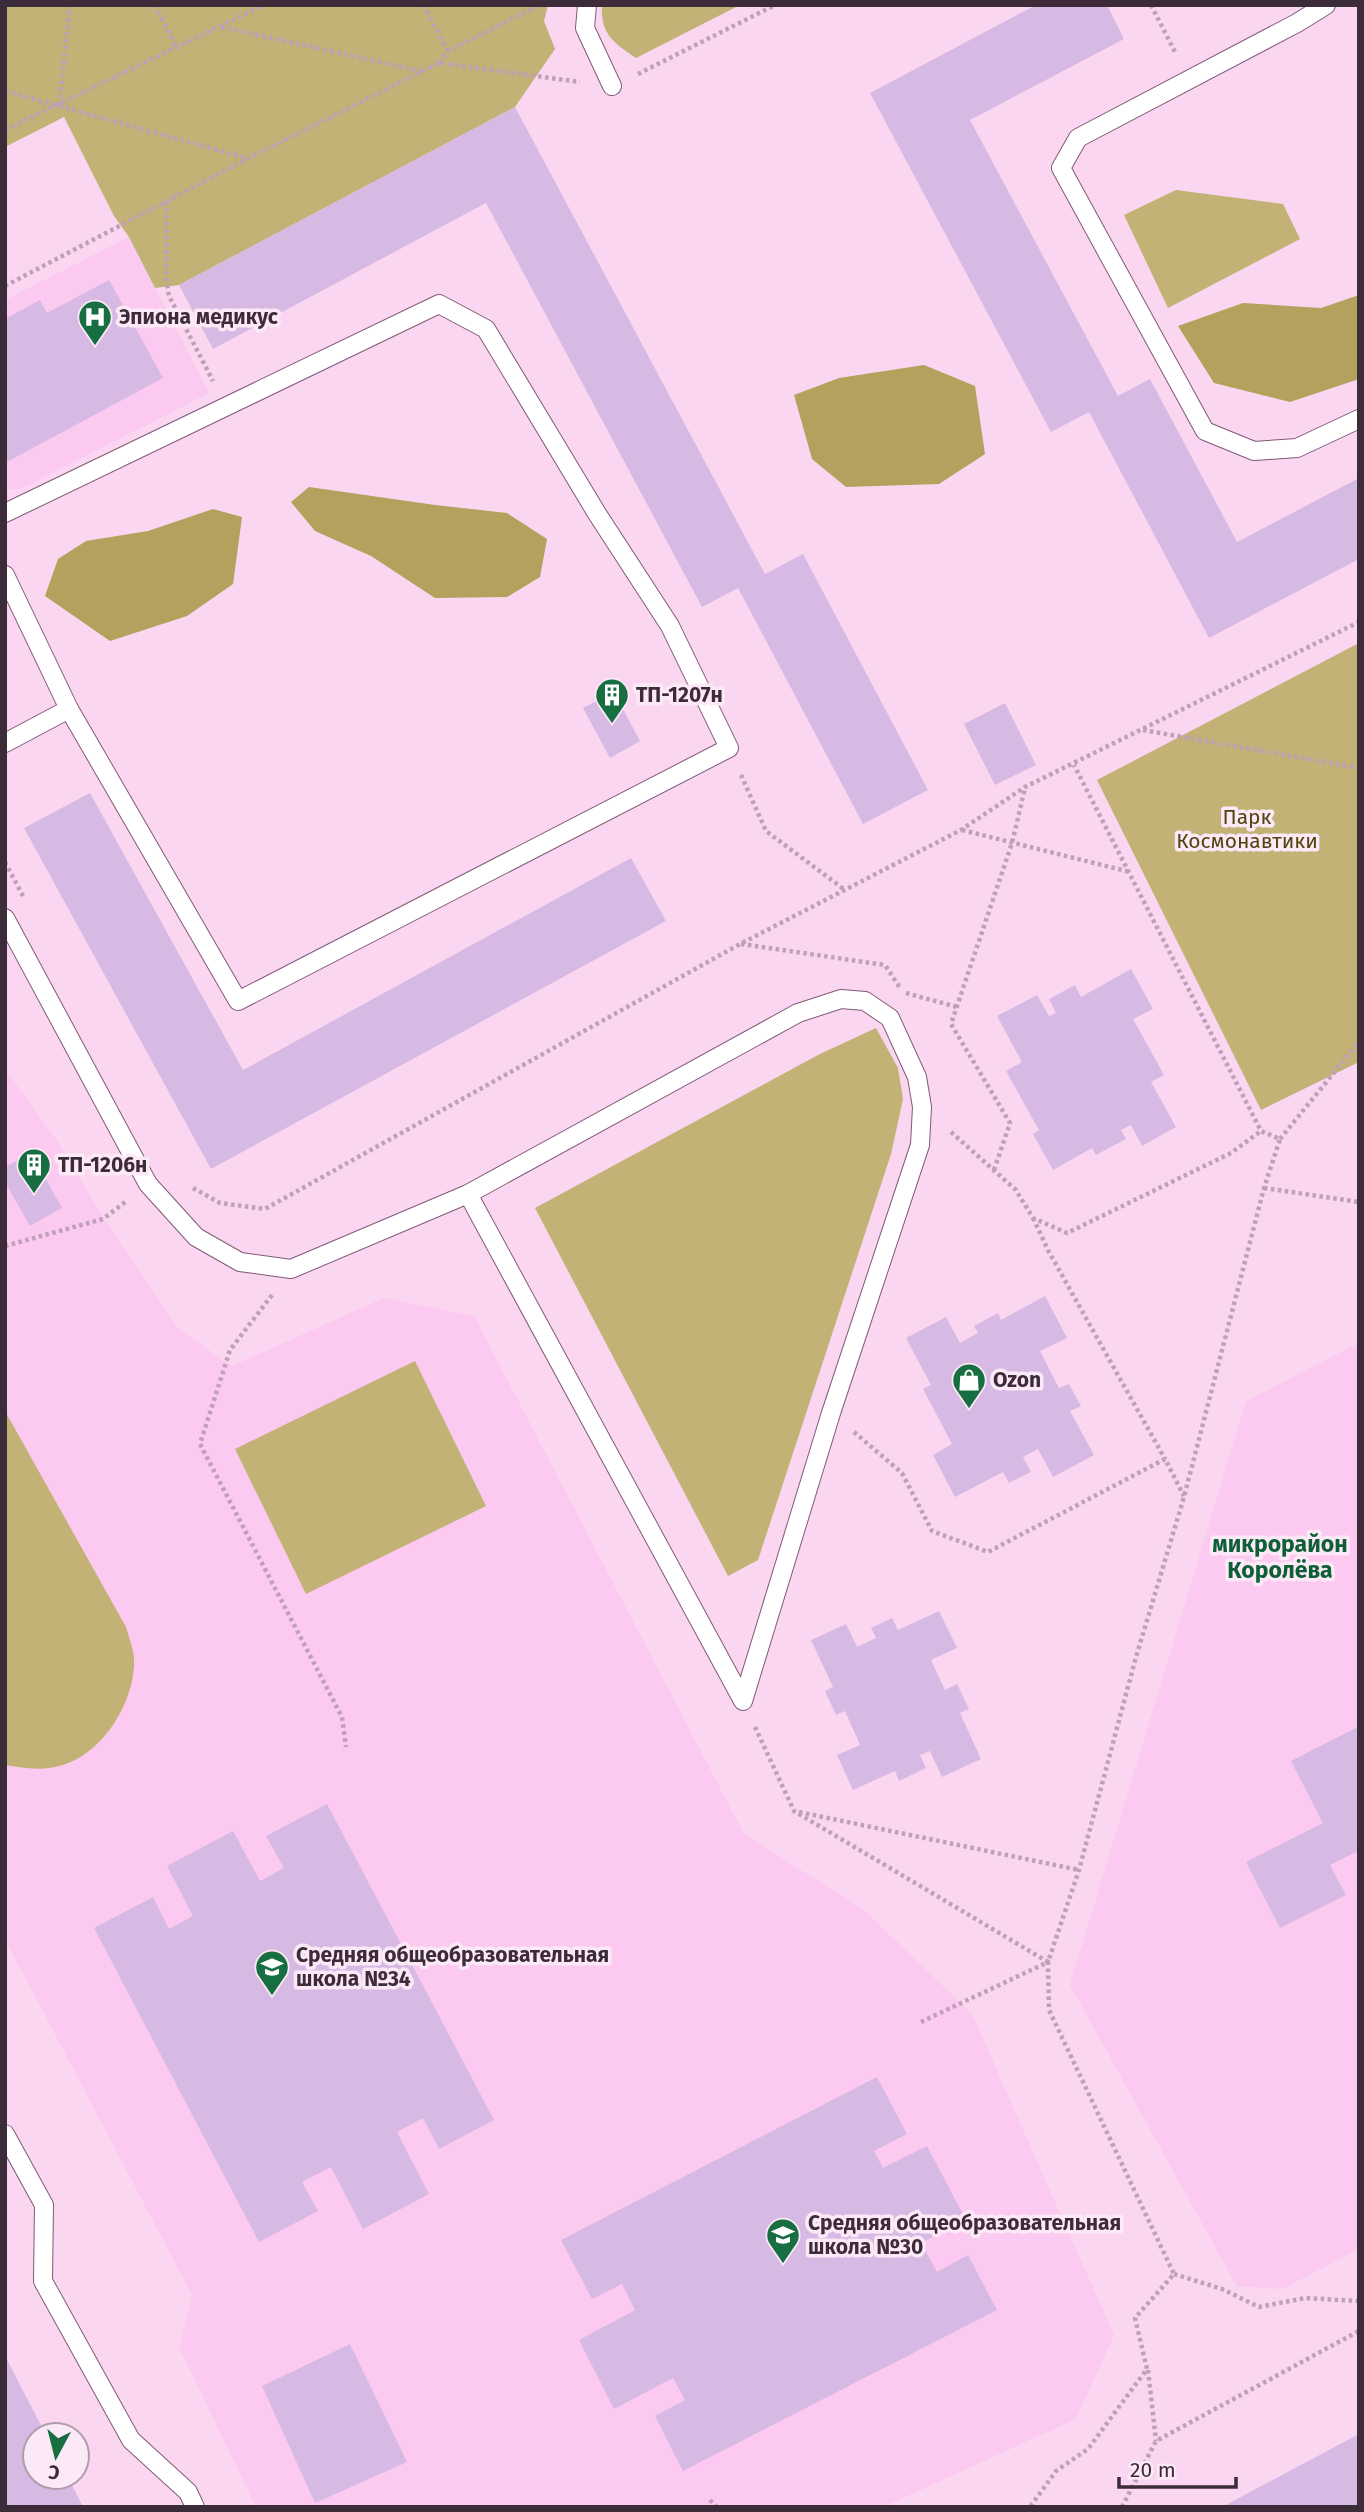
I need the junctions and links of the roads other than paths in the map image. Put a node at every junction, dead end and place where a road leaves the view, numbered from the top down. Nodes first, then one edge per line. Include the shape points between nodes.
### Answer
1 (587, 5) edge
2 (1326, 5) edge
3 (612, 86) road end
4 (1359, 419) edge
5 (5, 513) edge
6 (5, 575) edge
7 (69, 709) junction
8 (5, 743) edge
9 (5, 918) edge
10 (468, 1194) junction
11 (5, 2134) edge
12 (195, 2507) edge

1 - 3 lane via 585,27
2 - 4 lane via 1079,138 1061,168 1205,431 1254,451 1297,448
5 - 7 lane via 439,304 486,329 670,626 729,748 238,1001
6 - 7 lane
7 - 8 lane
9 - 10 lane via 148,1184 196,1237 240,1262 291,1269
10 - 10 lane via 743,1700 920,1145 922,1107 917,1077 890,1018 865,1001 841,999 798,1013
11 - 12 lane via 44,2205 43,2281 131,2440 188,2492

